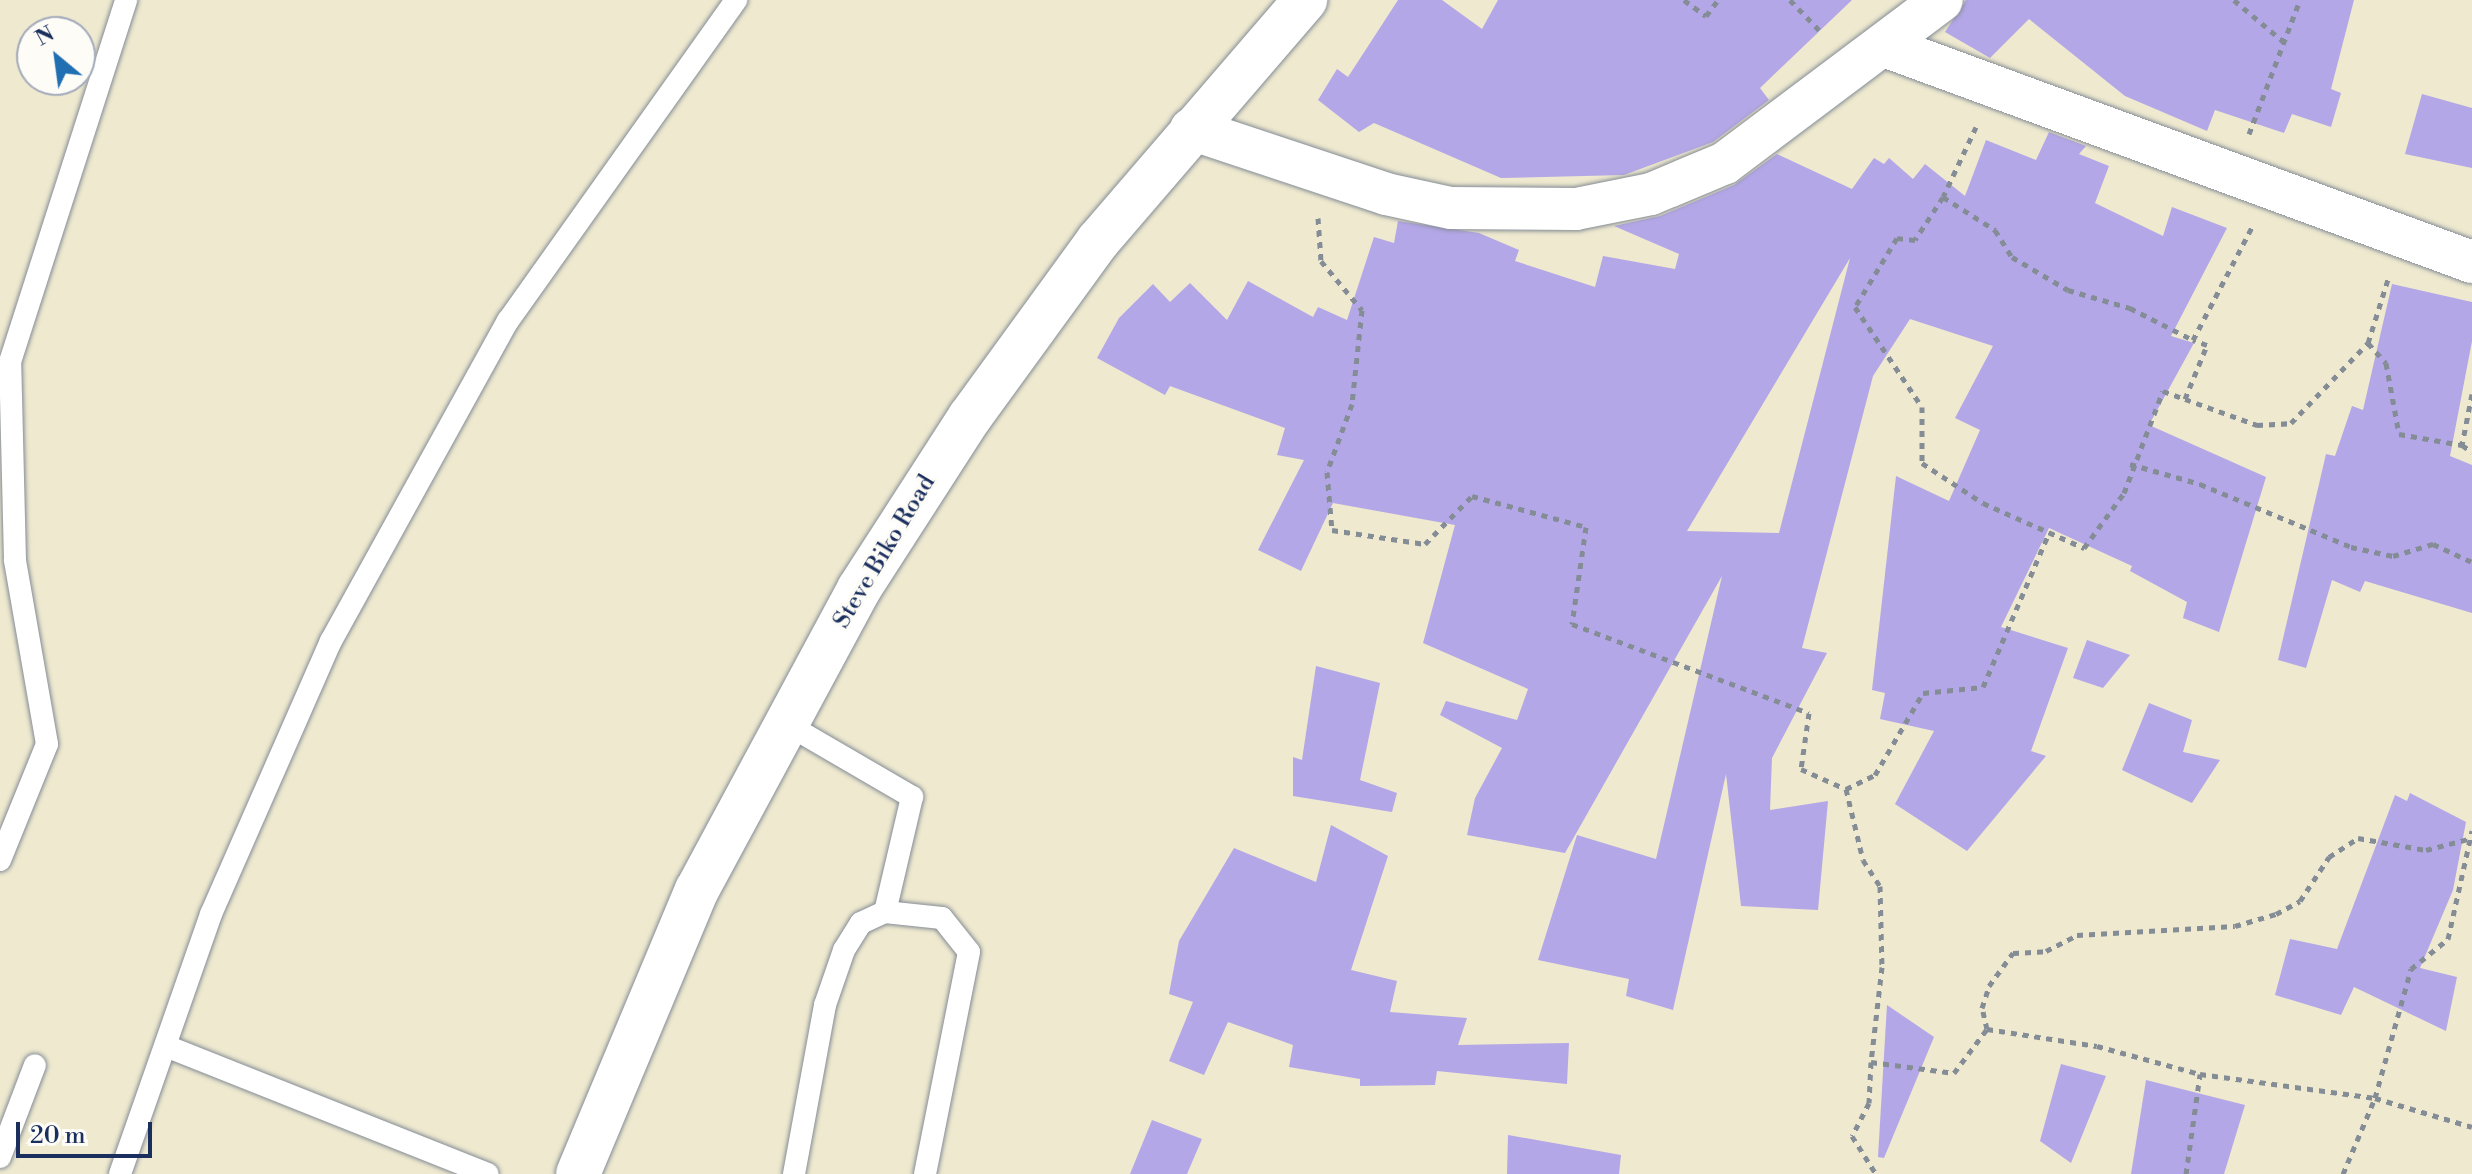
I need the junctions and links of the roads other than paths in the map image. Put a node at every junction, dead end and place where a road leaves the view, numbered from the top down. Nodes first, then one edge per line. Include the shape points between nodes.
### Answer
1 (126, 0) edge
2 (736, 0) edge
3 (1305, 0) edge
4 (1942, 0) edge
5 (1887, 47) junction
6 (1191, 129) junction
7 (2472, 262) edge
8 (785, 723) junction
9 (0, 860) edge
10 (885, 912) junction
11 (166, 1046) junction
12 (35, 1065) dead end
13 (0, 1157) edge
14 (120, 1174) edge
15 (487, 1174) edge
16 (578, 1174) edge
17 (794, 1174) edge
18 (925, 1174) edge

1 - 9 lane via 10,362 15,560 47,744
2 - 11 lane via 508,321 431,453 256,800
3 - 6 street, Steve Biko Road
4 - 5 street
5 - 6 street via 1725,163 1626,199 1501,214 1386,194
5 - 7 street
6 - 8 street, Steve Biko Road via 970,417 859,589
8 - 10 lane via 912,797
8 - 16 street, Steve Biko Road via 645,1002
10 - 17 lane via 861,923 844,950 825,1005
10 - 18 lane via 942,918 969,952
11 - 14 lane
11 - 15 lane
12 - 13 lane

